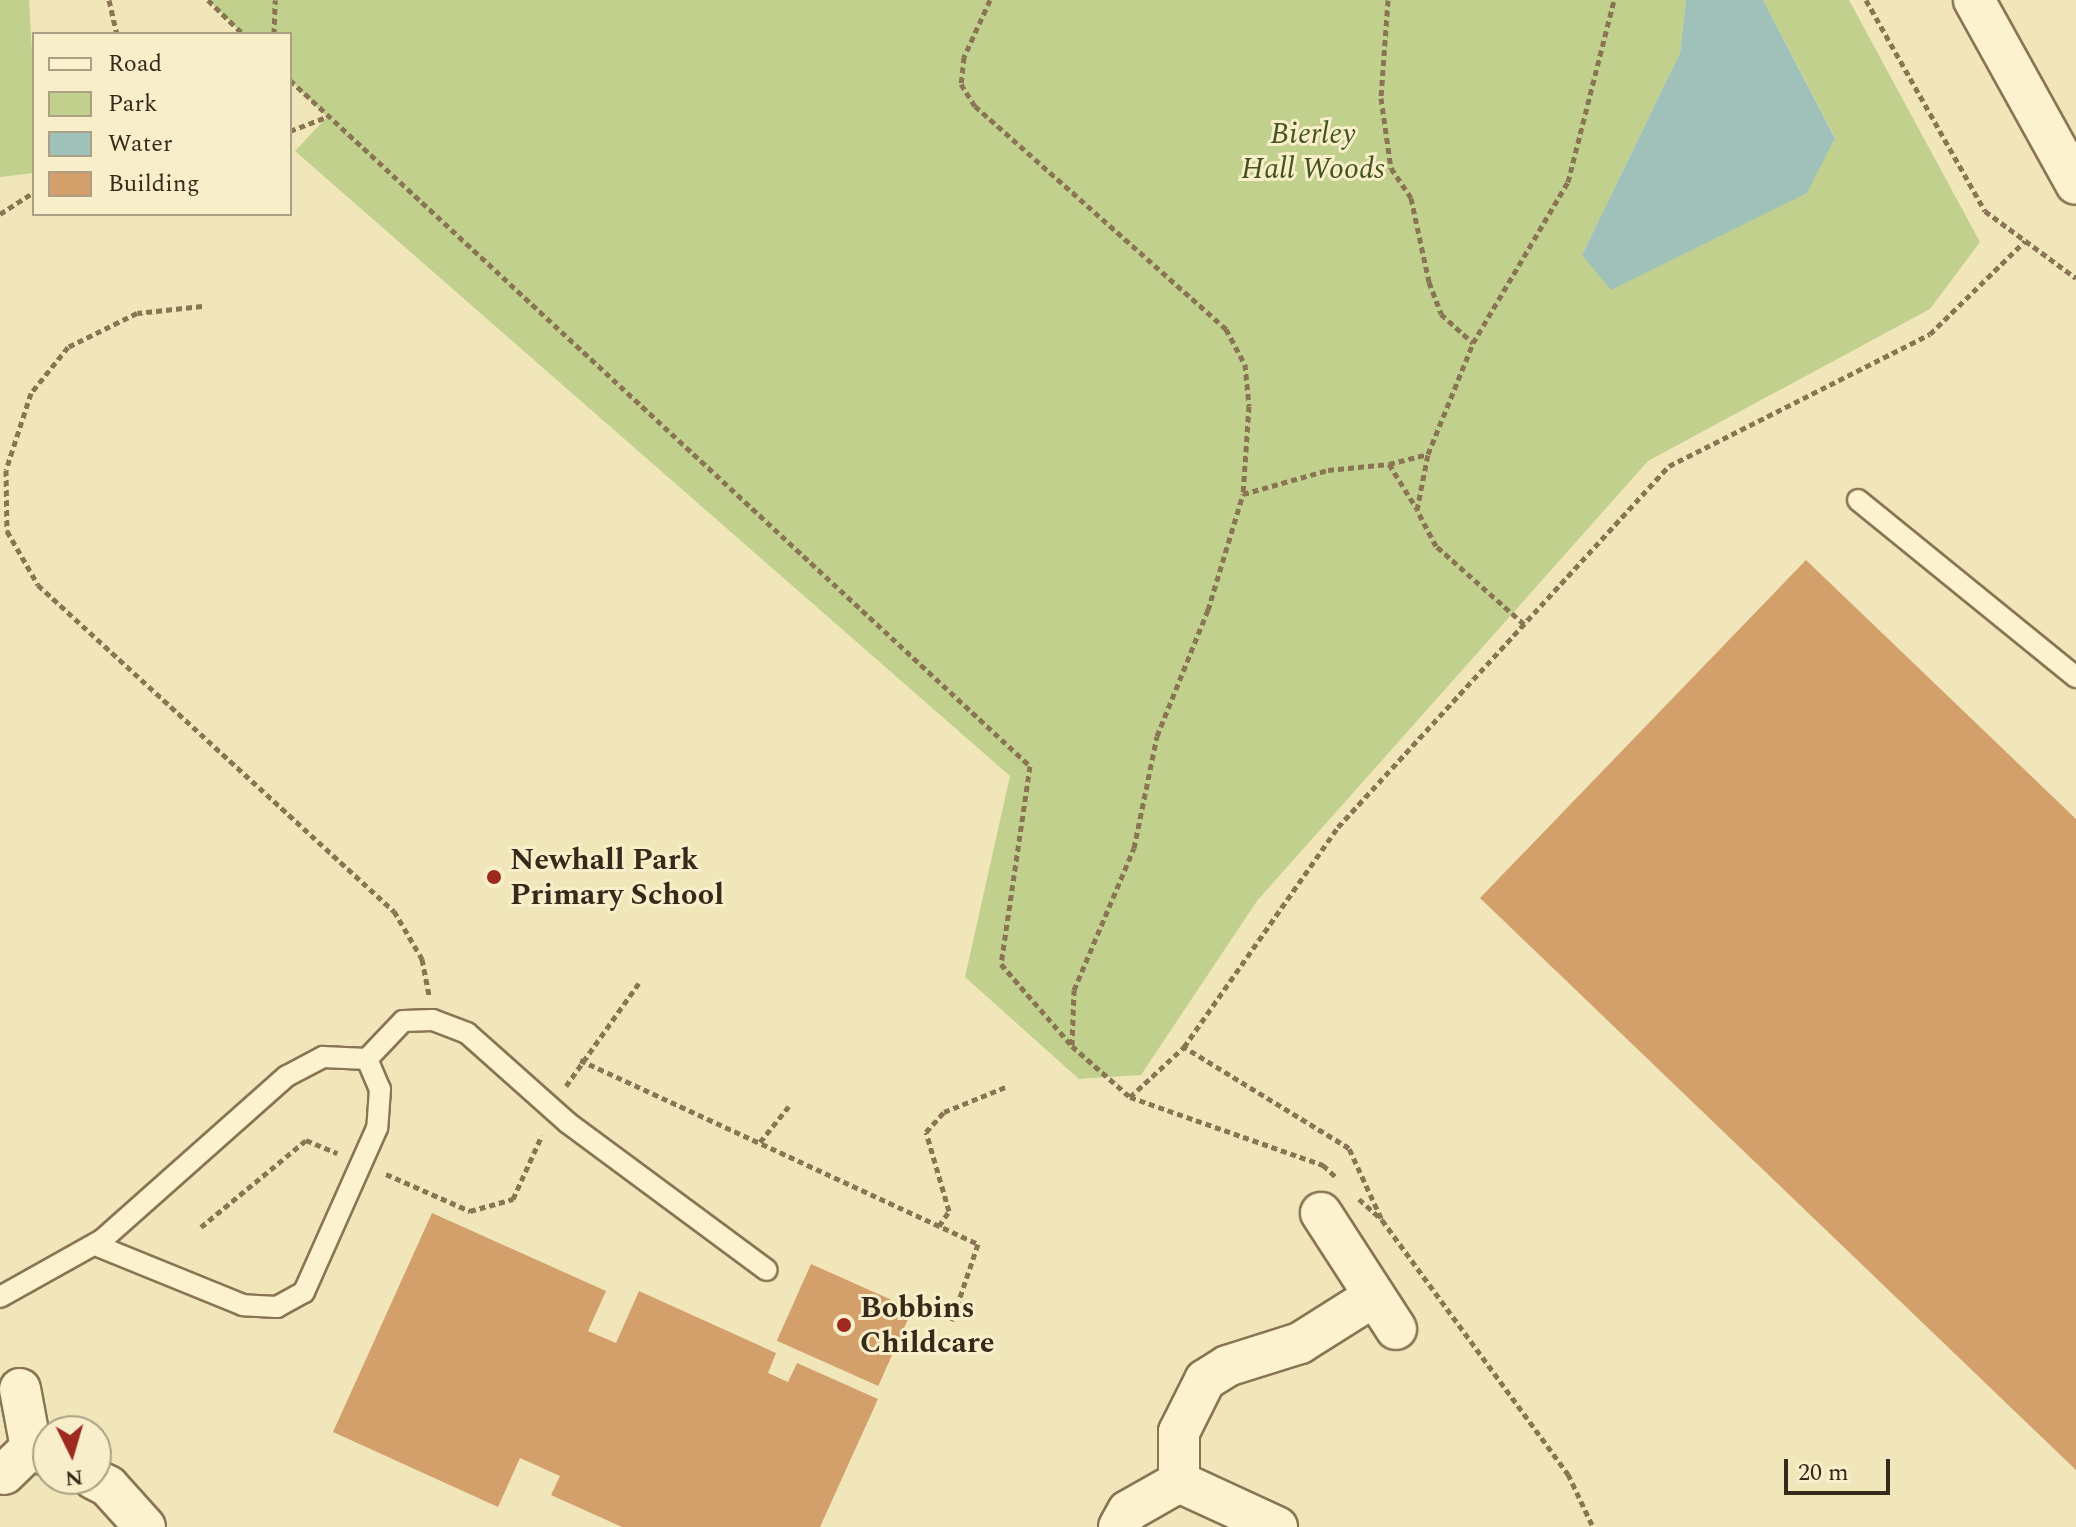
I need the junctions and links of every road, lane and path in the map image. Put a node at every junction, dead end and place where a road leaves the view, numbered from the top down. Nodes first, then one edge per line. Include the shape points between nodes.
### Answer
1 (109, 0) edge
2 (208, 0) edge
3 (275, 0) edge
4 (990, 0) edge
5 (1388, 0) edge
6 (1614, 0) edge
7 (1866, 0) edge
8 (1974, 0) edge
9 (117, 32) edge
10 (241, 32) edge
11 (274, 32) edge
12 (292, 82) edge
13 (327, 117) junction
14 (292, 130) edge
15 (2076, 184) edge
16 (32, 193) edge
17 (0, 214) edge
18 (2025, 241) junction
19 (2076, 278) edge
20 (202, 306) dead end
21 (1473, 343) junction
22 (1428, 454) junction
23 (1389, 464) junction
24 (1243, 494) junction
25 (1858, 500) dead end
26 (1417, 510) junction
27 (1524, 624) junction
28 (2076, 677) edge
29 (639, 983) dead end
30 (433, 1020) junction
31 (1072, 1046) junction
32 (1184, 1047) junction
33 (367, 1059) junction
34 (580, 1060) junction
35 (1008, 1086) dead end
36 (1130, 1097) junction
37 (789, 1106) dead end
38 (554, 1109) junction
39 (760, 1142) junction
40 (361, 1163) junction
41 (1339, 1197) junction
42 (1382, 1220) junction
43 (939, 1226) junction
44 (201, 1227) dead end
45 (95, 1245) junction
46 (767, 1270) dead end
47 (0, 1297) edge
48 (1373, 1297) junction
49 (952, 1321) dead end
50 (1396, 1329) dead end
51 (20, 1389) dead end
52 (27, 1459) edge
53 (1179, 1482) junction
54 (112, 1490) edge
55 (145, 1527) edge
56 (1119, 1527) edge
57 (1277, 1527) edge
58 (1593, 1527) edge

1 - 9 path
2 - 10 path
3 - 11 path
4 - 24 path via 964,57 961,84 975,106 1226,329 1245,364 1249,406
5 - 21 path via 1381,98 1391,168 1411,198 1441,314
6 - 21 path via 1568,182
7 - 18 path via 1985,211
8 - 15 street
12 - 13 path
13 - 14 path
13 - 31 path via 1030,766 1001,964
16 - 17 path
18 - 19 path
18 - 27 path via 1930,334 1669,466
20 - 30 path via 137,313 68,347 31,393 6,470 7,531 38,585 394,911 422,959
21 - 22 path
22 - 23 path
22 - 26 path
23 - 24 path via 1328,470
23 - 26 path
24 - 31 path via 1208,610 1157,736 1134,848 1074,990
25 - 28 lane
26 - 27 path via 1436,546
27 - 32 path via 1338,827
29 - 34 path
30 - 33 lane via 403,1021
30 - 38 lane via 467,1033
31 - 36 path
32 - 36 path
32 - 42 path via 1349,1148
33 - 40 lane via 380,1089 377,1128
33 - 45 lane via 323,1057 287,1076
34 - 38 path
34 - 39 path
35 - 43 path via 944,1112 926,1132 949,1211
36 - 41 path via 1323,1165
37 - 39 path
38 - 40 path via 513,1199 470,1211
38 - 46 lane
39 - 43 path
40 - 44 path via 306,1140
40 - 45 lane via 304,1292 277,1307 243,1305
41 - 42 path
41 - 48 street
42 - 58 path via 1568,1474
43 - 49 path via 978,1244
45 - 47 lane
48 - 50 street
48 - 53 street via 1300,1343 1227,1366 1205,1380 1179,1432
51 - 52 street
53 - 56 street via 1128,1511
53 - 57 street
54 - 55 street

